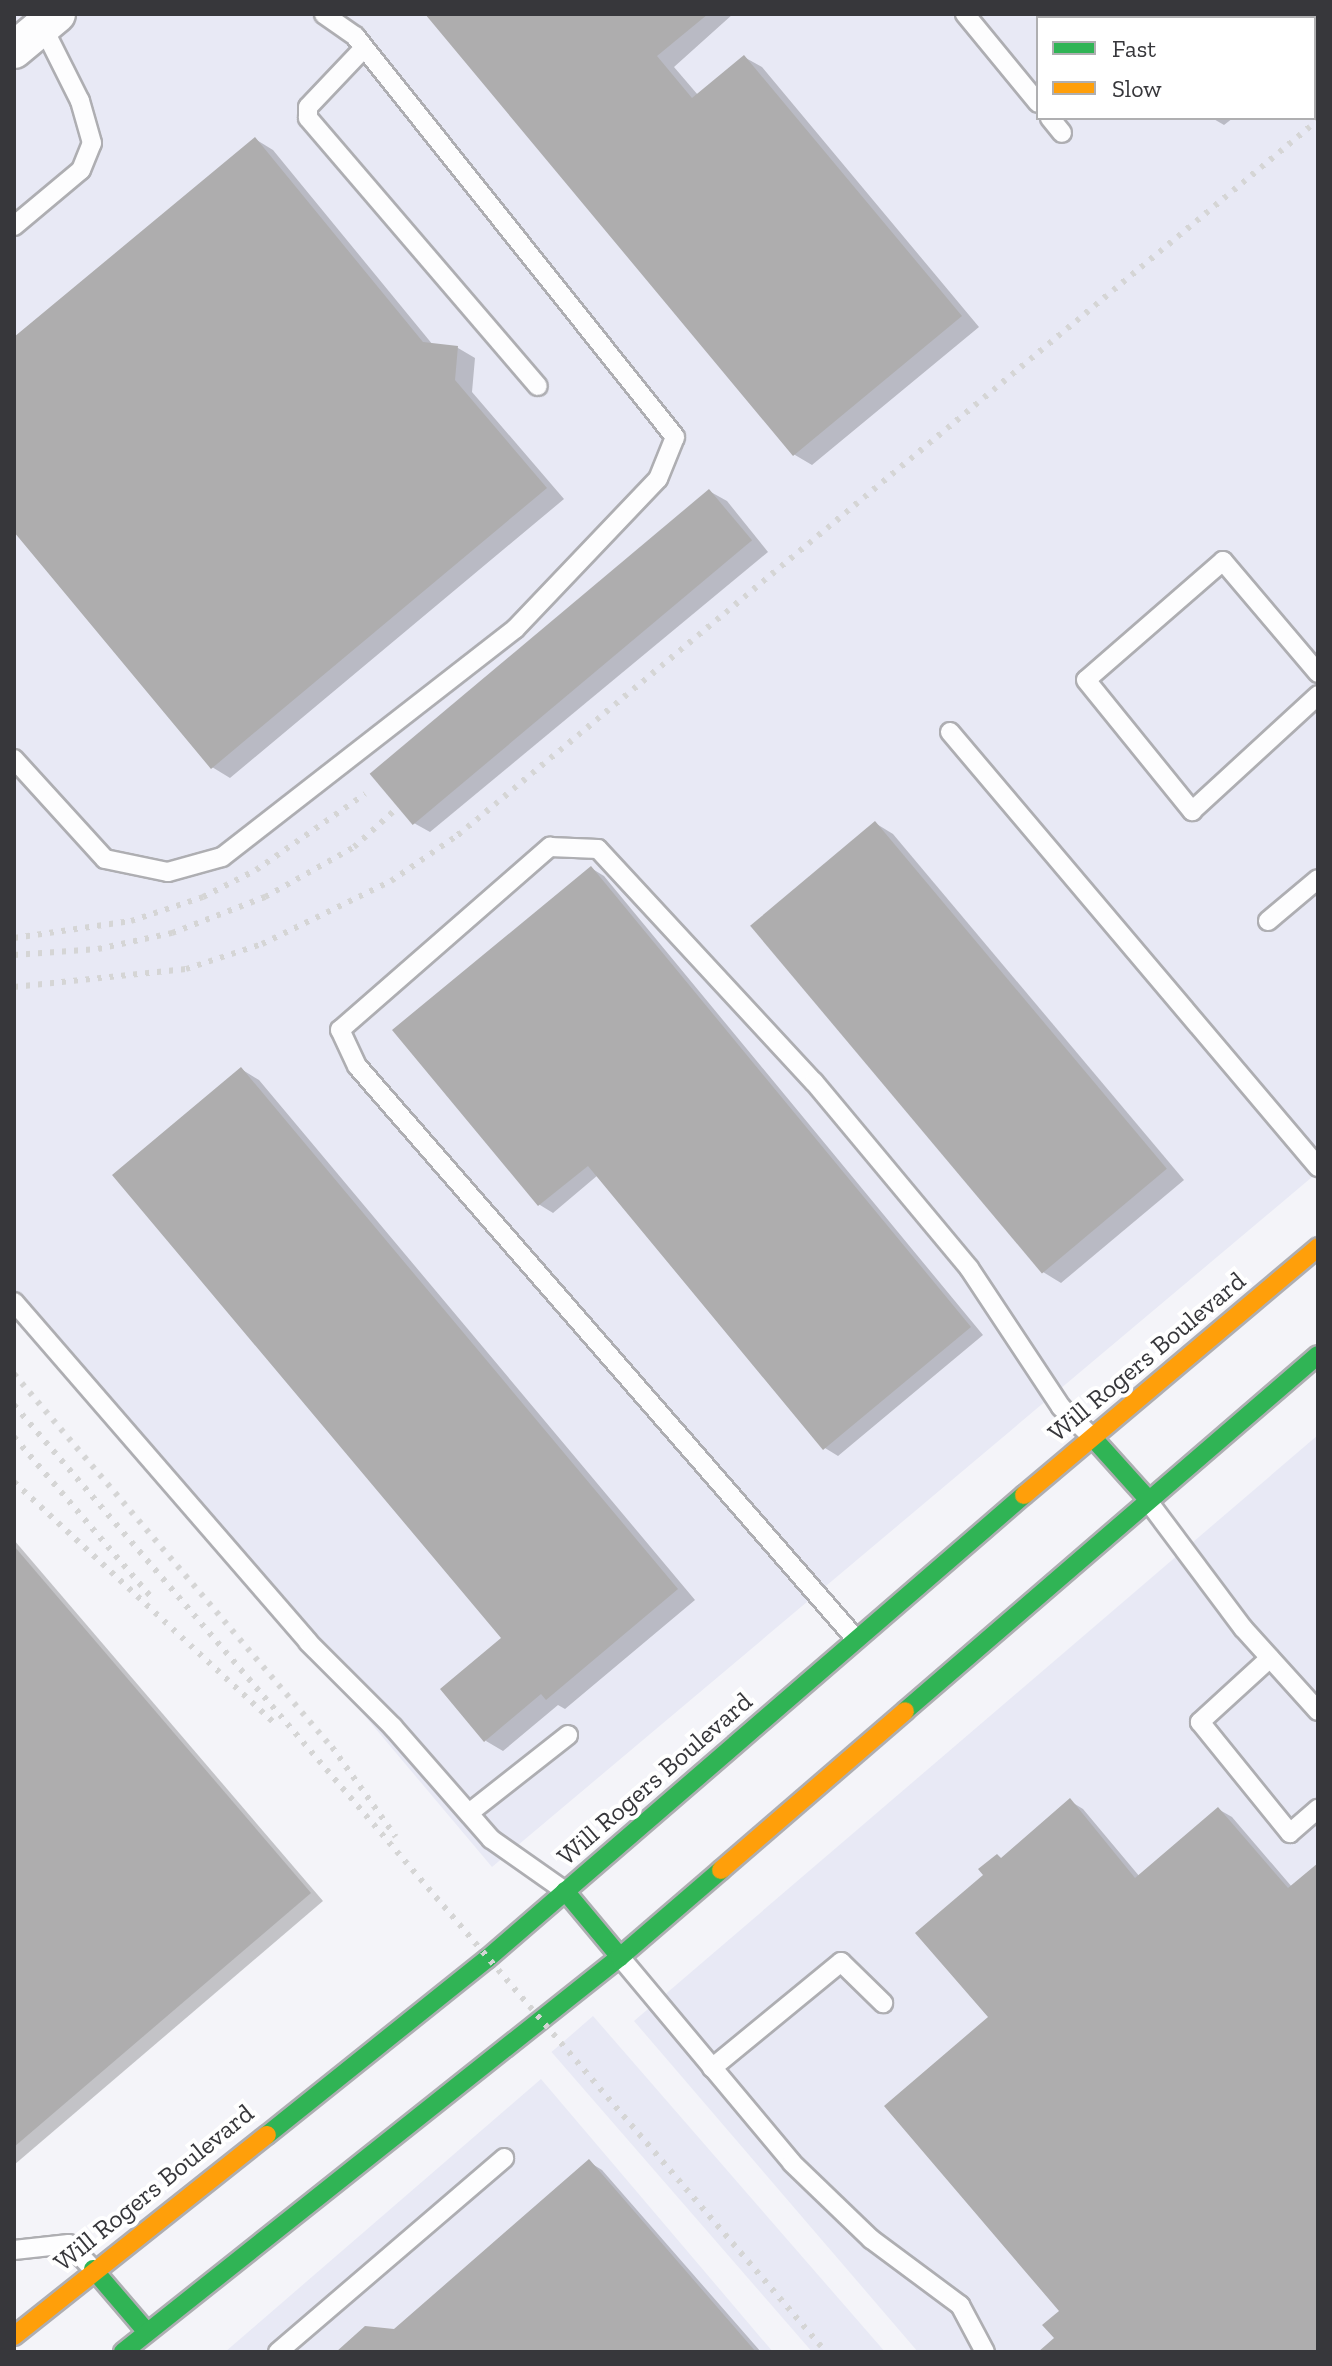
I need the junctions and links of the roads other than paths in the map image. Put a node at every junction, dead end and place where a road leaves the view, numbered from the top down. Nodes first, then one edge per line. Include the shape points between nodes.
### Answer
1 (324, 14) edge
2 (965, 14) edge
3 (45, 18) edge
4 (364, 48) junction
5 (14, 50) edge
6 (1036, 101) edge
7 (1052, 120) edge
8 (1062, 133) dead end
9 (14, 226) edge
10 (538, 386) dead end
11 (1318, 673) edge
12 (1318, 695) edge
13 (950, 732) dead end
14 (14, 759) edge
15 (1318, 879) edge
16 (1268, 921) dead end
17 (1318, 1167) edge
18 (1318, 1247) edge
19 (14, 1302) edge
20 (1318, 1355) edge
21 (1093, 1438) junction
22 (1147, 1498) junction
23 (855, 1638) junction
24 (1270, 1658) junction
25 (1318, 1711) edge
26 (568, 1735) dead end
27 (1318, 1809) edge
28 (469, 1813) junction
29 (565, 1891) junction
30 (620, 1957) junction
31 (883, 2003) dead end
32 (712, 2068) junction
33 (504, 2158) dead end
34 (14, 2250) edge
35 (93, 2269) junction
36 (147, 2332) junction
37 (14, 2336) edge
38 (123, 2352) edge
39 (164, 2352) edge
40 (278, 2352) edge
41 (985, 2352) edge

1 - 4 lane
2 - 6 lane
3 - 5 street
3 - 9 lane via 92,143 81,170
4 - 10 lane via 308,107 308,118
4 - 14 lane via 675,437 658,479 515,629 222,857 168,872 105,859
7 - 8 lane
11 - 12 lane via 1223,561 1086,680 1192,811
13 - 17 lane
15 - 16 lane
18 - 21 main road, Will Rogers Boulevard
19 - 28 lane via 308,1642
20 - 22 main road
21 - 22 main road
21 - 23 main road, Will Rogers Boulevard
21 - 23 lane via 1061,1407 969,1268 814,1082 598,849 550,847 340,1030 357,1066
22 - 24 lane
22 - 30 main road
23 - 29 main road, Will Rogers Boulevard
24 - 25 lane
24 - 27 lane via 1200,1722 1290,1833
26 - 28 lane
28 - 29 lane via 491,1839
29 - 30 main road
29 - 35 main road, Will Rogers Boulevard
30 - 32 lane
30 - 36 main road
31 - 32 lane via 841,1962
32 - 41 lane via 792,2163 860,2228 960,2305
33 - 40 lane
34 - 35 lane via 69,2244
35 - 36 main road
35 - 37 main road, Will Rogers Boulevard
36 - 38 main road
36 - 39 lane

